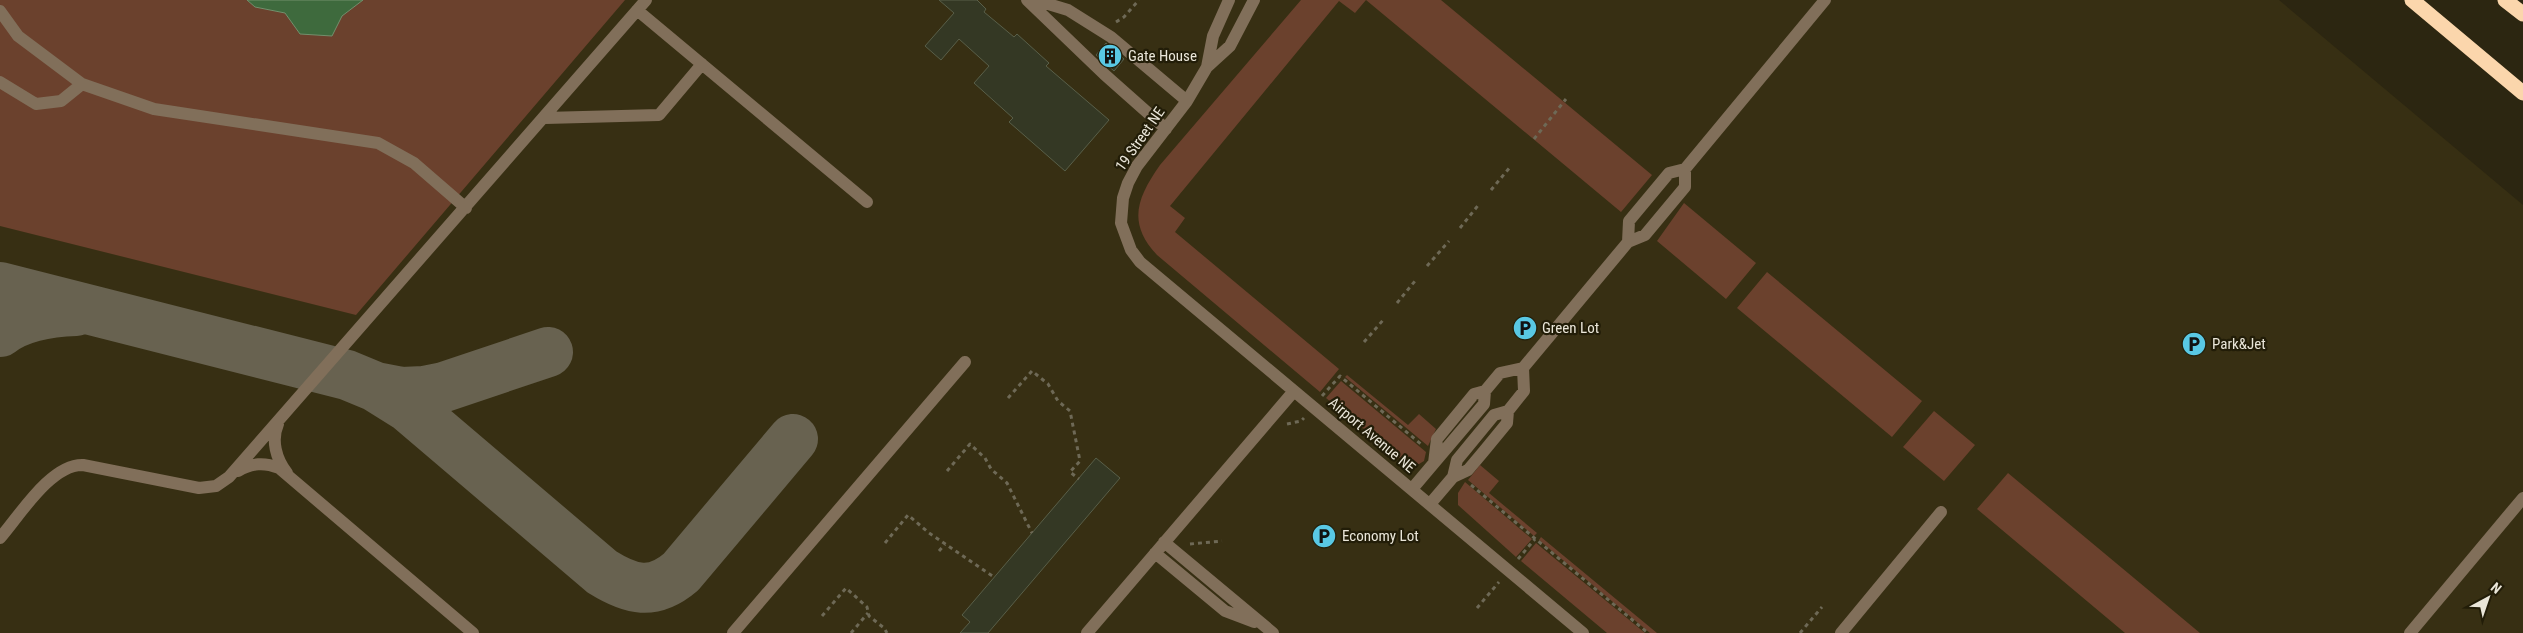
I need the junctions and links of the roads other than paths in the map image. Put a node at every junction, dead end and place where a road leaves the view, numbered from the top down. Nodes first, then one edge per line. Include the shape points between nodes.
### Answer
1 (1027, 0) edge
2 (1035, 0) edge
3 (1229, 0) edge
4 (1254, 0) edge
5 (1825, 0) edge
6 (2412, 0) edge
7 (2505, 0) edge
8 (642, 5) edge
9 (0, 11) edge
10 (2523, 14) edge
11 (702, 64) junction
12 (1207, 67) junction
13 (0, 82) edge
14 (82, 84) junction
15 (2523, 93) edge
16 (1187, 102) junction
17 (544, 118) junction
18 (1166, 130) junction
19 (1685, 169) junction
20 (867, 202) dead end
21 (466, 208) junction
22 (1628, 242) junction
23 (1140, 262) joint
24 (965, 362) dead end
25 (1523, 368) junction
26 (1294, 391) junction
27 (280, 419) junction
28 (235, 472) junction
29 (293, 480) junction
30 (1412, 490) junction
31 (2523, 498) edge
32 (1430, 504) junction
33 (1941, 512) dead end
34 (0, 538) edge
35 (1164, 542) junction
36 (1154, 553) junction
37 (1269, 630) edge
38 (473, 633) edge
39 (733, 633) edge
40 (1088, 633) edge
41 (1583, 633) edge
42 (1841, 633) edge
43 (2410, 633) edge

1 - 18 street
2 - 16 street via 1068,10 1103,31
3 - 12 street, 19 Street NE via 1213,36
4 - 12 street, 19 Street NE via 1230,46
5 - 19 street
6 - 15 highway
7 - 10 highway
8 - 11 street
8 - 17 street
9 - 14 street via 18,36
11 - 17 street via 659,116
11 - 20 street
12 - 16 street, 19 Street NE
13 - 14 street via 36,104 61,101
14 - 21 street via 154,108 378,143 414,163
16 - 18 street, 19 Street NE
17 - 21 street
18 - 23 street, 19 Street NE via 1137,166 1123,198 1121,223 1124,236
19 - 22 street via 1685,187 1645,234
19 - 22 street via 1669,173 1630,221
21 - 27 street
22 - 25 street
23 - 26 street, Airport Avenue NE
24 - 39 street
25 - 30 street via 1500,373 1485,391 1474,394 1437,439 1434,463
25 - 32 street via 1524,391 1508,410 1507,423 1468,470 1453,477
26 - 30 street, Airport Avenue NE
26 - 35 street
27 - 28 street
27 - 29 street via 275,430 276,451
28 - 29 street via 263,463 279,468
28 - 34 street via 216,486 199,488 83,465 69,466 53,476
29 - 38 street
30 - 32 street, Airport Avenue NE
31 - 43 street
32 - 41 street, Airport Avenue NE
33 - 42 street
35 - 36 street
35 - 37 street
36 - 37 street via 1225,611
36 - 40 street

